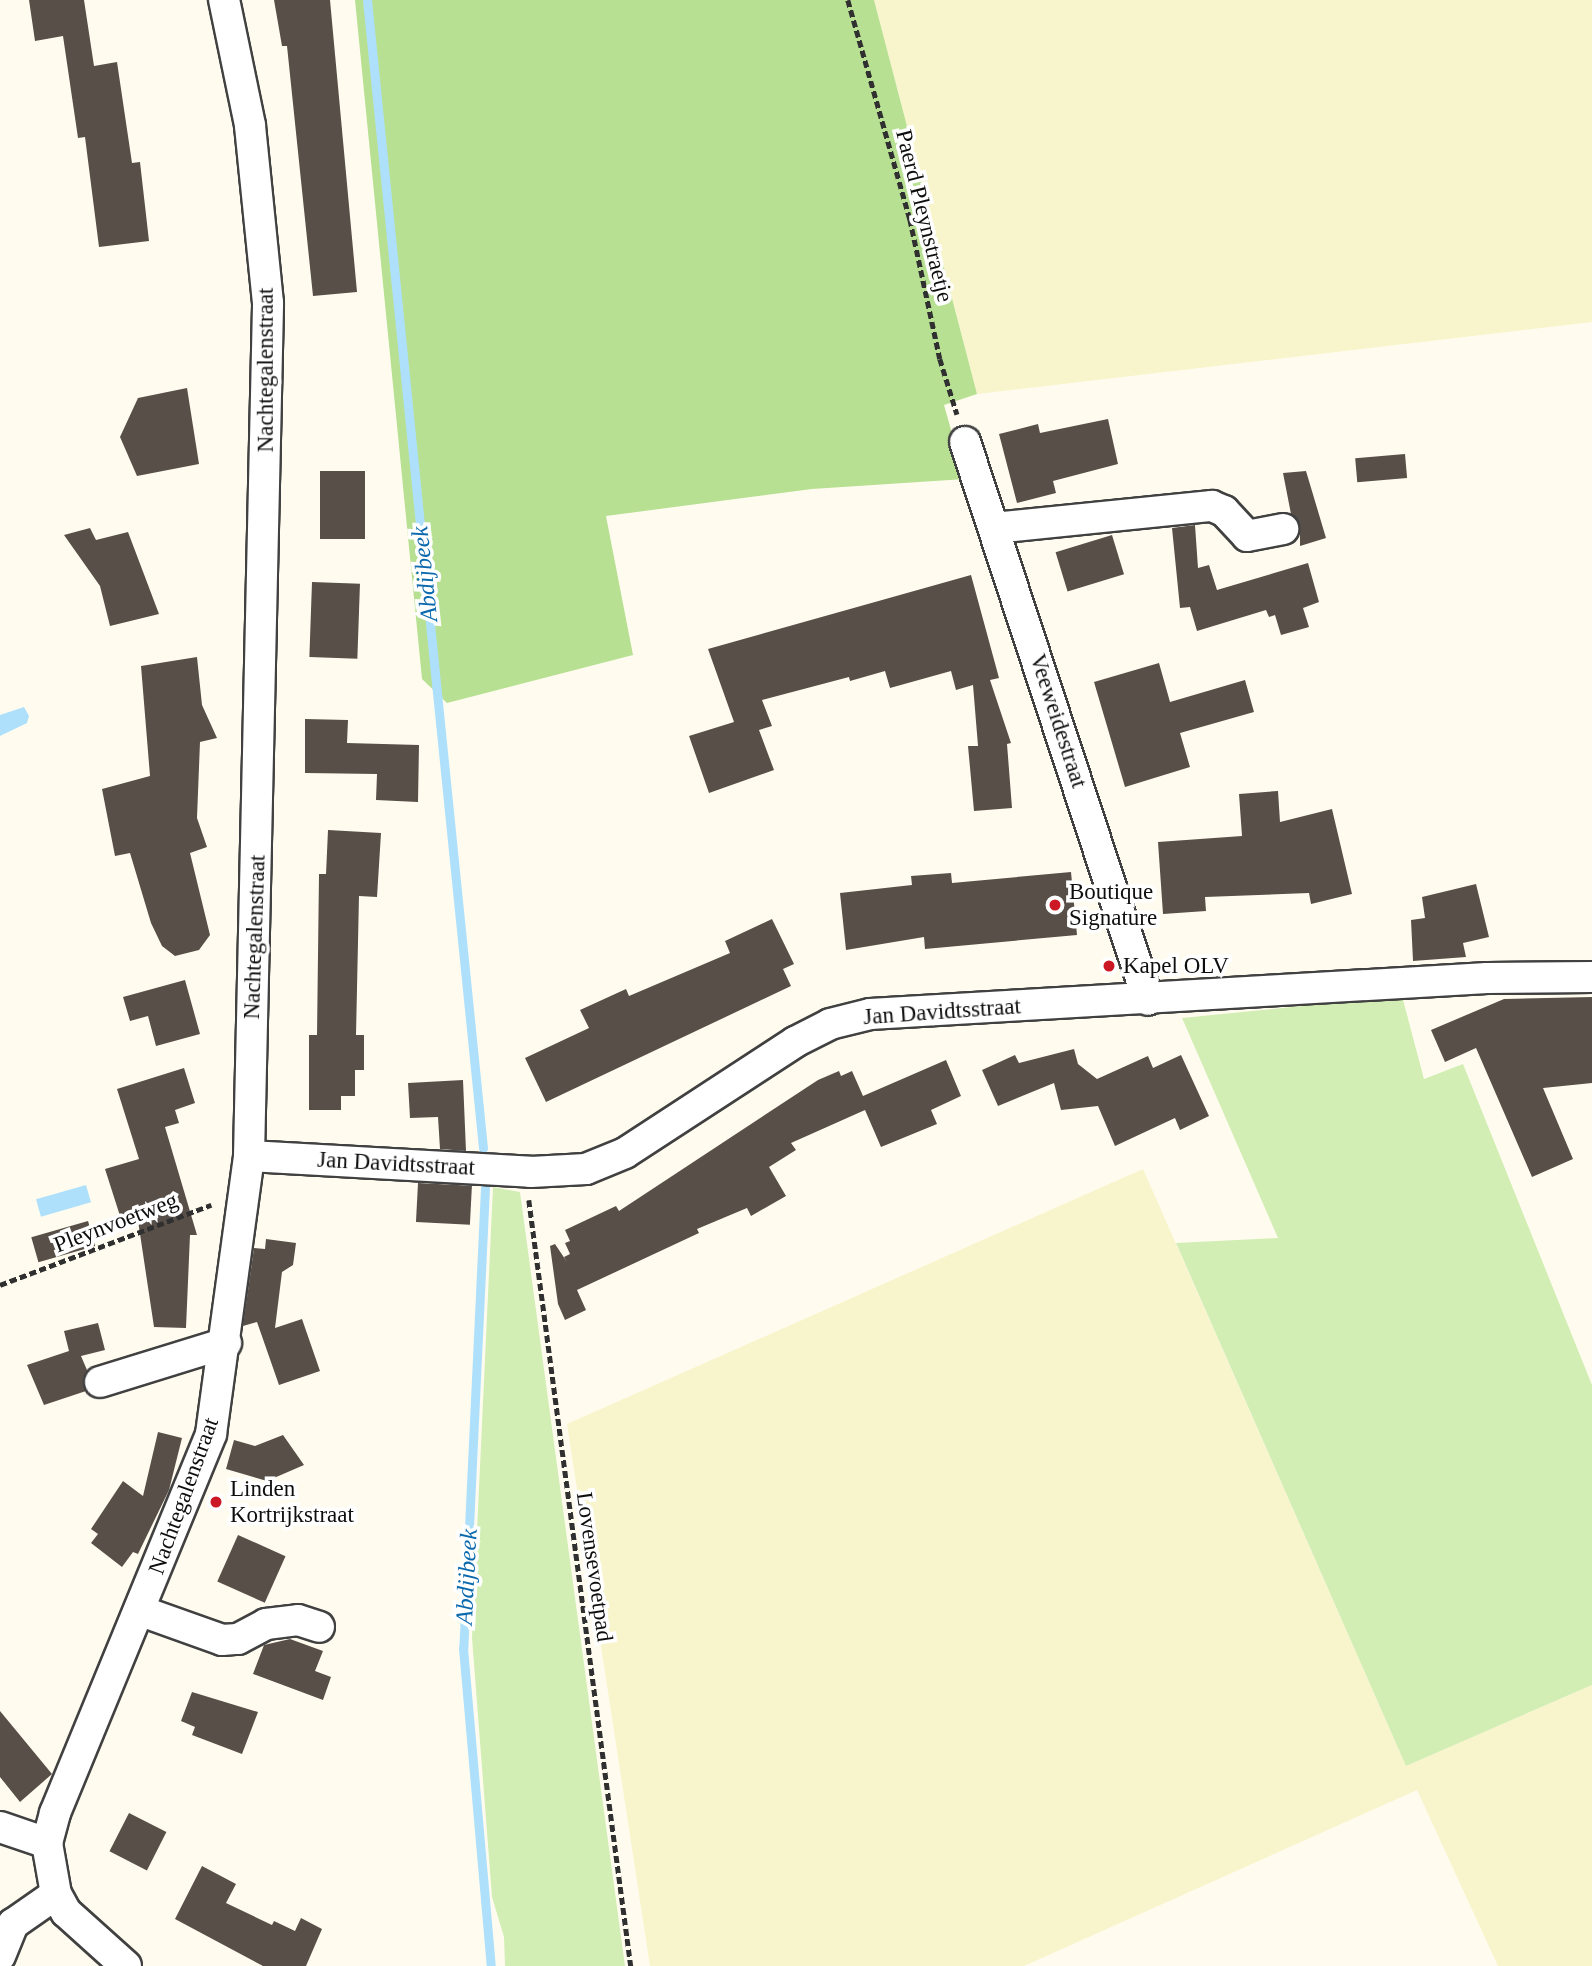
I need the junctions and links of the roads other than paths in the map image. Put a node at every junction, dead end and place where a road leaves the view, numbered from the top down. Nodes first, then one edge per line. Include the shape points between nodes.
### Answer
1 (224, 0) edge
2 (965, 442) road end
3 (994, 528) junction
4 (1283, 530) dead end
5 (1592, 977) edge
6 (1148, 1000) junction
7 (249, 1156) junction
8 (226, 1343) junction
9 (100, 1382) dead end
10 (141, 1611) junction
11 (319, 1628) dead end
12 (0, 1827) edge
13 (47, 1843) junction
14 (55, 1894) junction
15 (0, 1956) edge
16 (126, 1966) edge

1 - 7 street, Nachtegalenstraat via 250,125 268,303
2 - 3 street, Veeweidestraat
3 - 4 street via 1212,506 1224,511 1247,536
3 - 6 street, Veeweidestraat
5 - 6 street, Jan Davidtsstraat via 1487,978
6 - 7 street, Jan Davidtsstraat via 870,1014 830,1024 625,1153 586,1169 531,1172
7 - 8 street, Nachtegalenstraat
8 - 9 street
8 - 10 street, Nachtegalenstraat via 211,1434
10 - 11 street via 222,1640 239,1639 266,1624 298,1620
10 - 13 street, Nachtegalenstraat via 55,1813
12 - 13 street
13 - 14 street
14 - 15 street via 12,1924
14 - 16 street via 66,1912

